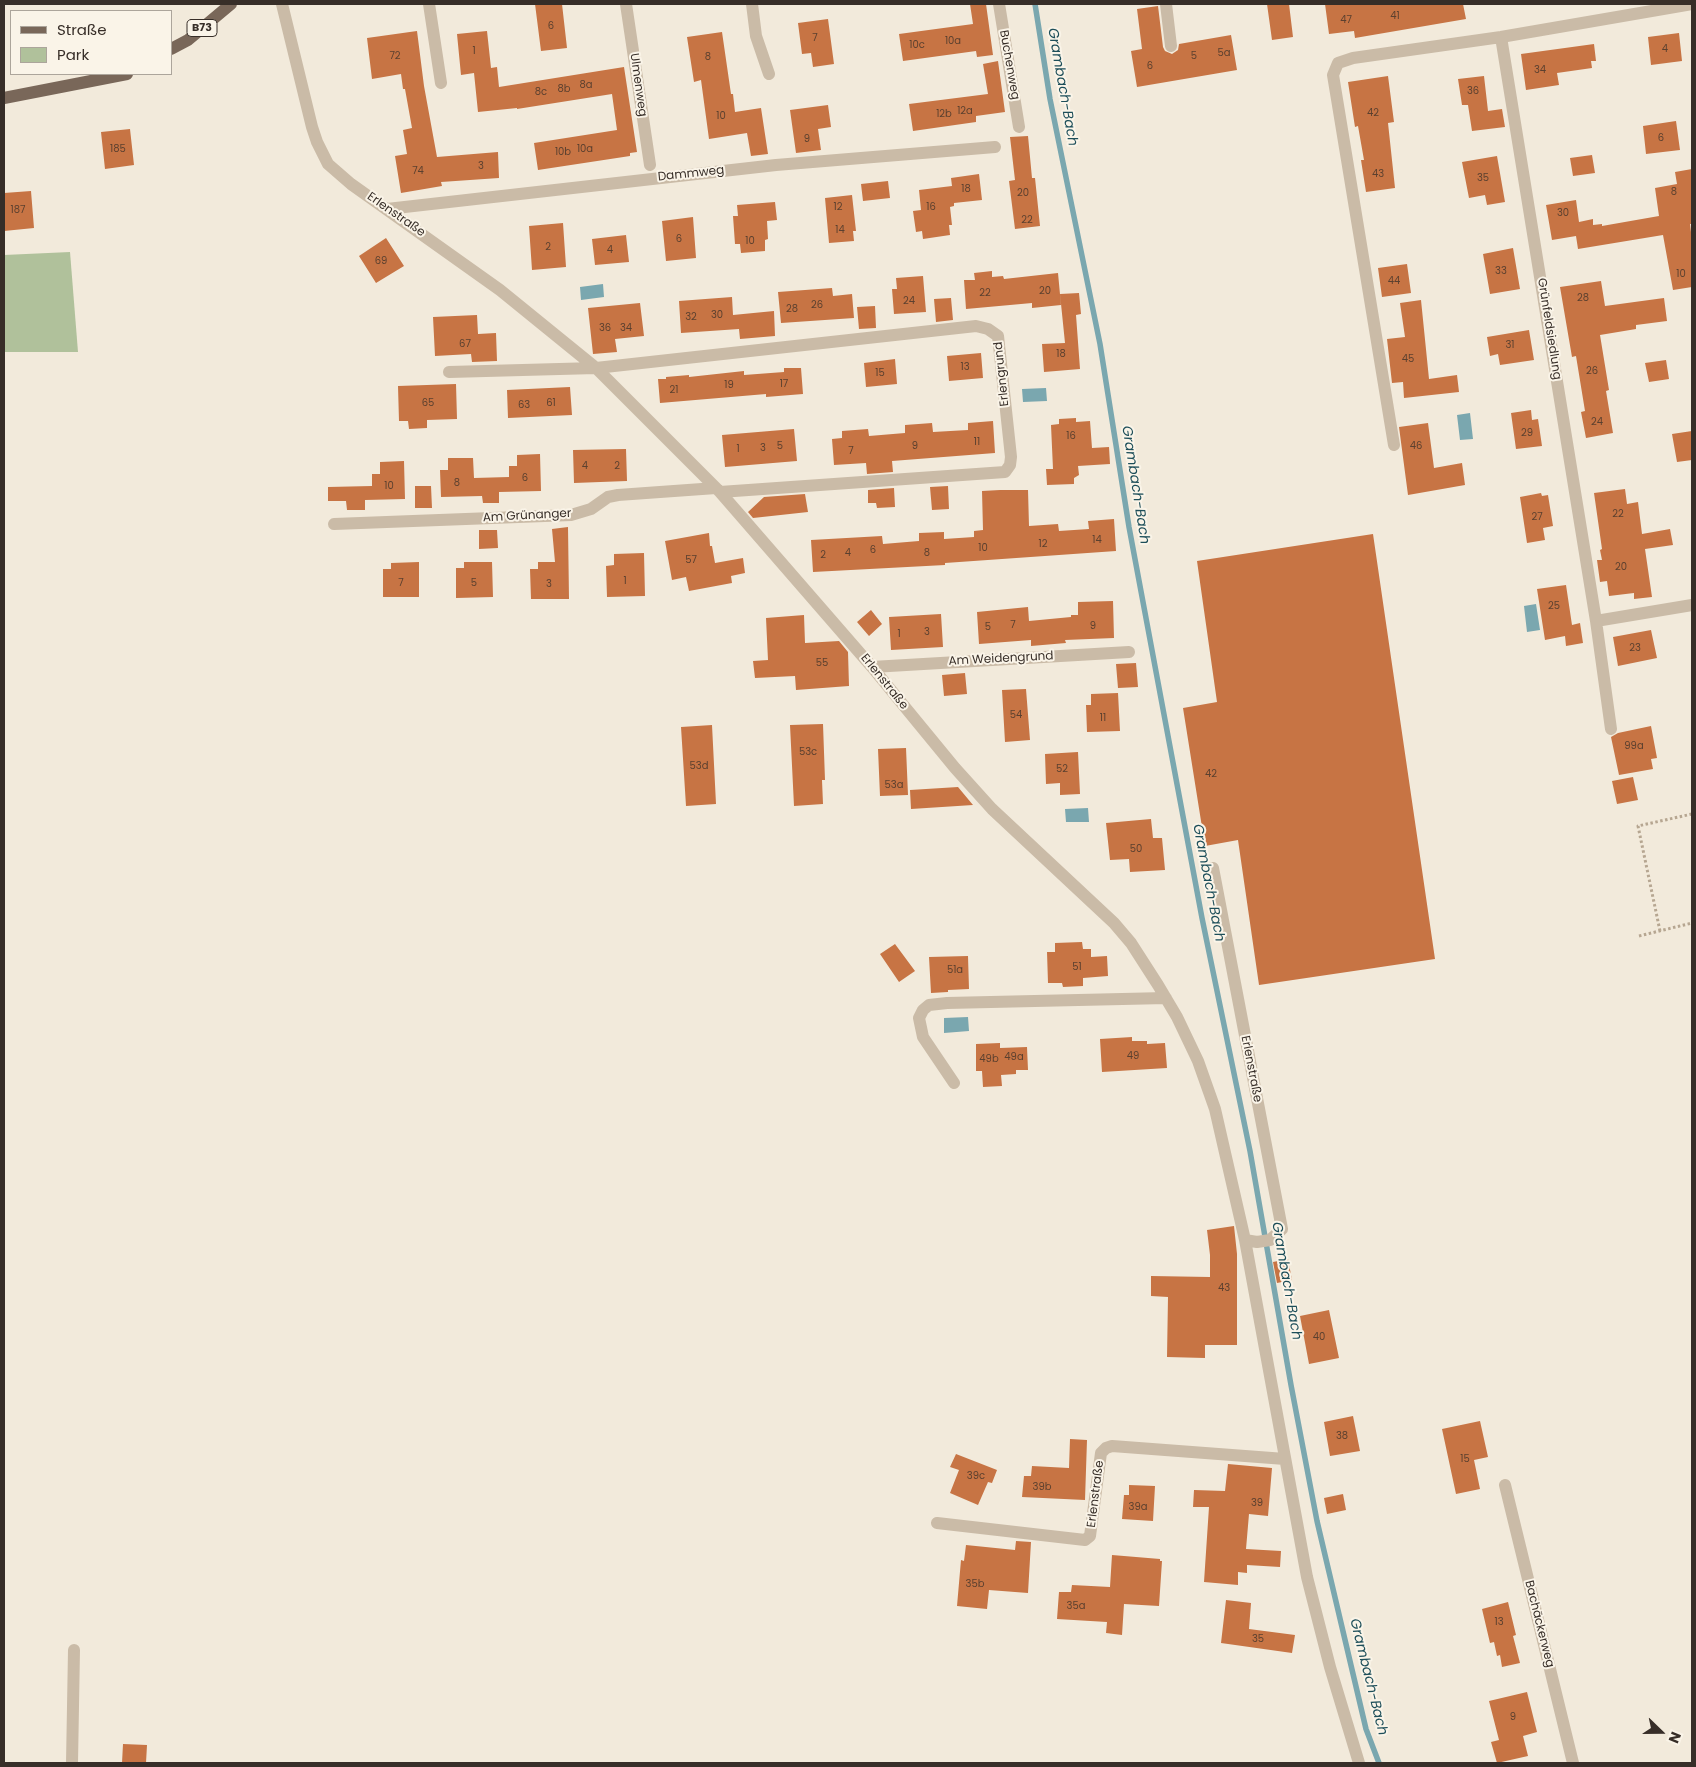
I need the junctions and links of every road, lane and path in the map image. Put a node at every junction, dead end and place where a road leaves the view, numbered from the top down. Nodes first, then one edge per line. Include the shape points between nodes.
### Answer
1 (231, 4) edge
2 (282, 4) edge
3 (429, 4) edge
4 (626, 4) edge
5 (752, 4) edge
6 (999, 4) edge
7 (1166, 4) edge
8 (1692, 4) edge
9 (1501, 37) junction
10 (1171, 46) dead end
11 (172, 49) edge
12 (769, 74) dead end
13 (122, 75) edge
14 (441, 83) dead end
15 (4, 98) edge
16 (1019, 127) dead end
17 (995, 147) dead end
18 (650, 165) dead end
19 (387, 209) junction
20 (596, 368) junction
21 (449, 372) dead end
22 (1394, 445) dead end
23 (718, 490) junction
24 (334, 524) dead end
25 (1692, 605) edge
26 (1596, 621) junction
27 (1129, 652) dead end
28 (872, 667) junction
29 (1611, 729) dead end
30 (1692, 814) edge
31 (1213, 868) dead end
32 (1692, 923) edge
33 (1660, 931) junction
34 (1639, 936) dead end
35 (1166, 998) junction
36 (954, 1083) dead end
37 (1257, 1241) junction
38 (1285, 1459) junction
39 (1505, 1485) dead end
40 (937, 1523) dead end
41 (74, 1650) dead end
42 (72, 1763) edge
43 (1359, 1763) edge
44 (1573, 1763) edge

1 - 11 main road, B73
2 - 19 street, Erlenstraße via 312,127 324,157 334,170
3 - 14 street
4 - 18 street, Ulmenweg
5 - 12 street via 756,36
6 - 16 street, Buchenweg
7 - 10 street
8 - 9 street
9 - 22 street via 1353,58 1338,63 1333,75
9 - 26 street, Grünfeldsiedlung
13 - 15 main road
17 - 19 street, Dammweg via 776,164
19 - 20 street, Erlenstraße via 500,290
20 - 21 street
20 - 23 street, Erlenstraße
20 - 23 street, Erlengrund via 976,326 998,336 1011,457 1005,472
23 - 24 street, Am Grünanger via 618,495 608,497 591,509 571,514
23 - 28 street, Erlenstraße
25 - 26 street
26 - 29 street, Grünfeldsiedlung
27 - 28 street, Am Weidengrund
28 - 35 street, Erlenstraße via 992,809 1114,922
30 - 33 path via 1638,826
31 - 37 street, Erlenstraße via 1282,1229
32 - 33 path
33 - 34 path
35 - 36 street via 929,1005 919,1018 923,1037
35 - 37 street, Erlenstraße via 1198,1061
37 - 38 street, Erlenstraße
38 - 40 street, Erlenstraße via 1112,1446 1101,1452 1090,1536 1085,1540
38 - 43 street, Erlenstraße via 1307,1576
39 - 44 street, Bachäckerweg
41 - 42 street

